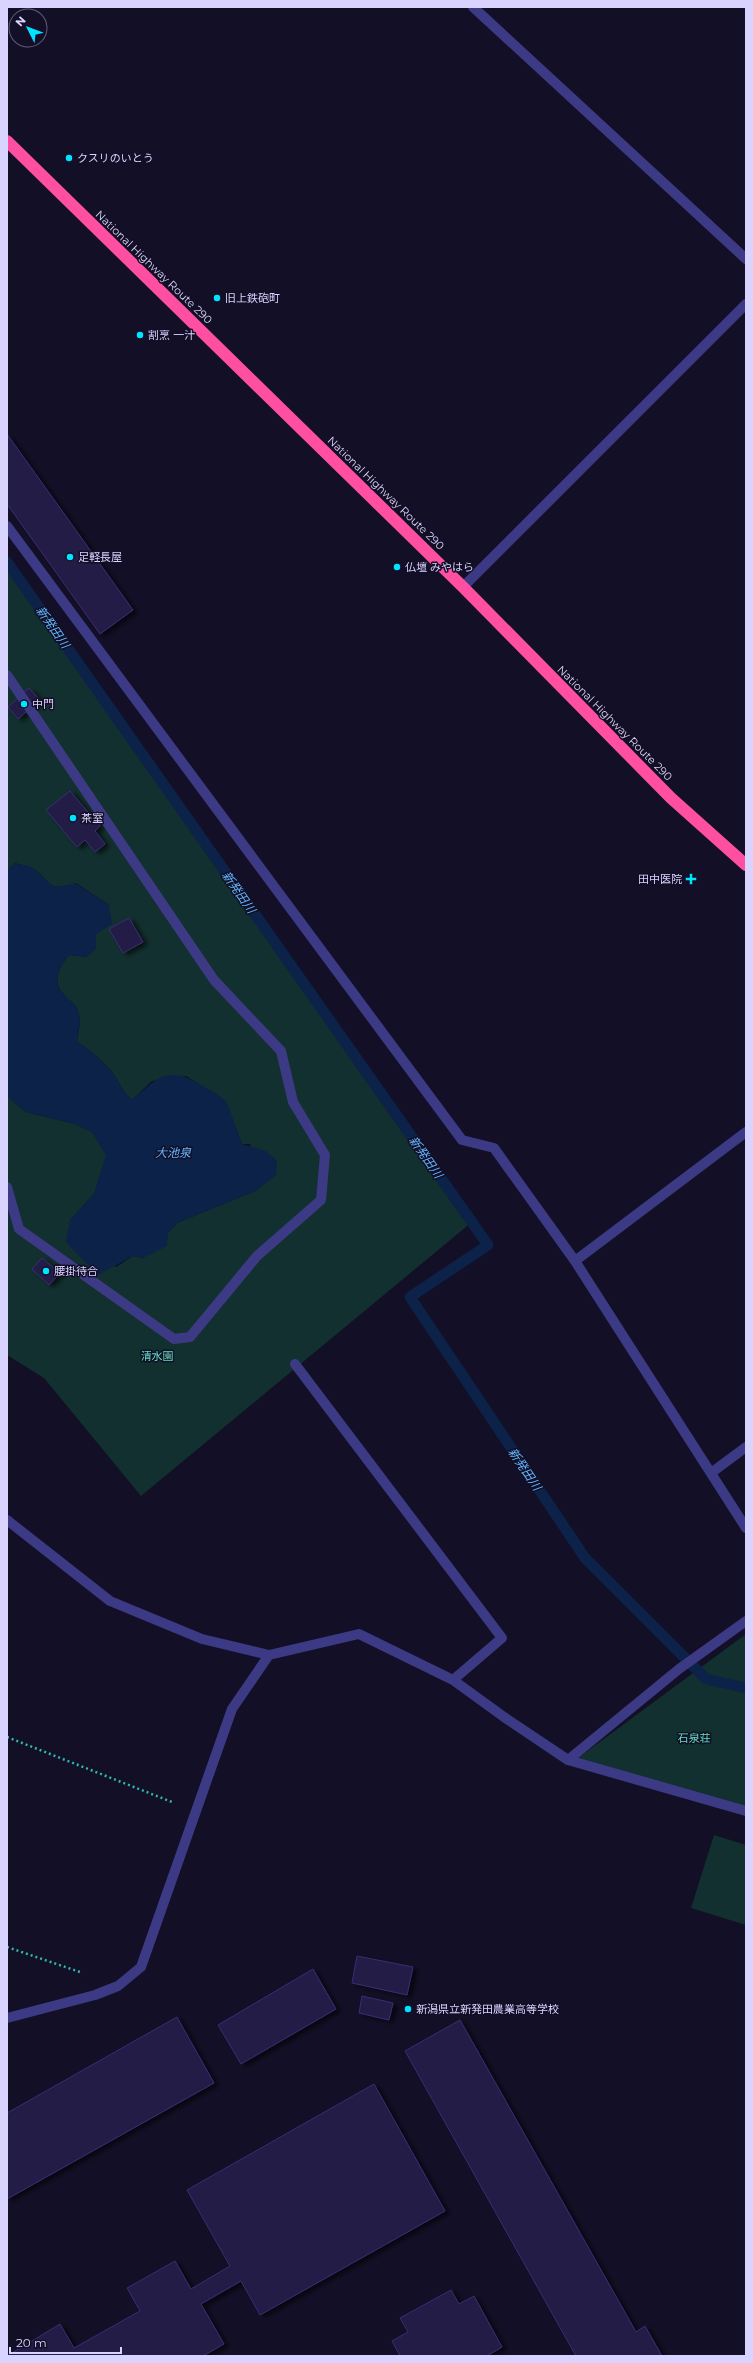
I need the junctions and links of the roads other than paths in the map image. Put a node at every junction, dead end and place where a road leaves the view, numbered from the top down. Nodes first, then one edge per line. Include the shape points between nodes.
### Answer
1 (473, 7) edge
2 (7, 141) edge
3 (746, 260) edge
4 (746, 304) edge
5 (7, 526) edge
6 (463, 587) junction
7 (7, 675) edge
8 (746, 865) edge
9 (746, 1132) edge
10 (7, 1187) edge
11 (575, 1261) junction
12 (295, 1364) dead end
13 (746, 1447) edge
14 (711, 1473) junction
15 (7, 1520) edge
16 (746, 1528) edge
17 (746, 1621) edge
18 (269, 1656) junction
19 (453, 1680) junction
20 (568, 1760) junction
21 (746, 1811) edge
22 (7, 2018) edge

1 - 3 street
2 - 6 highway, National Highway Route 290
4 - 6 street
5 - 11 street via 462,1140 494,1148
6 - 8 highway, National Highway Route 290 via 671,798
7 - 10 street via 214,980 281,1051 294,1102 324,1155 321,1200 257,1256 190,1338 174,1339 19,1230
9 - 11 street
11 - 14 street
12 - 19 street via 502,1638
13 - 14 street
14 - 16 street
15 - 18 street via 110,1601 202,1639
17 - 20 street via 679,1669
18 - 19 street via 359,1634 408,1655
18 - 22 street via 232,1709 141,1967 118,1986
19 - 20 street
20 - 21 street

